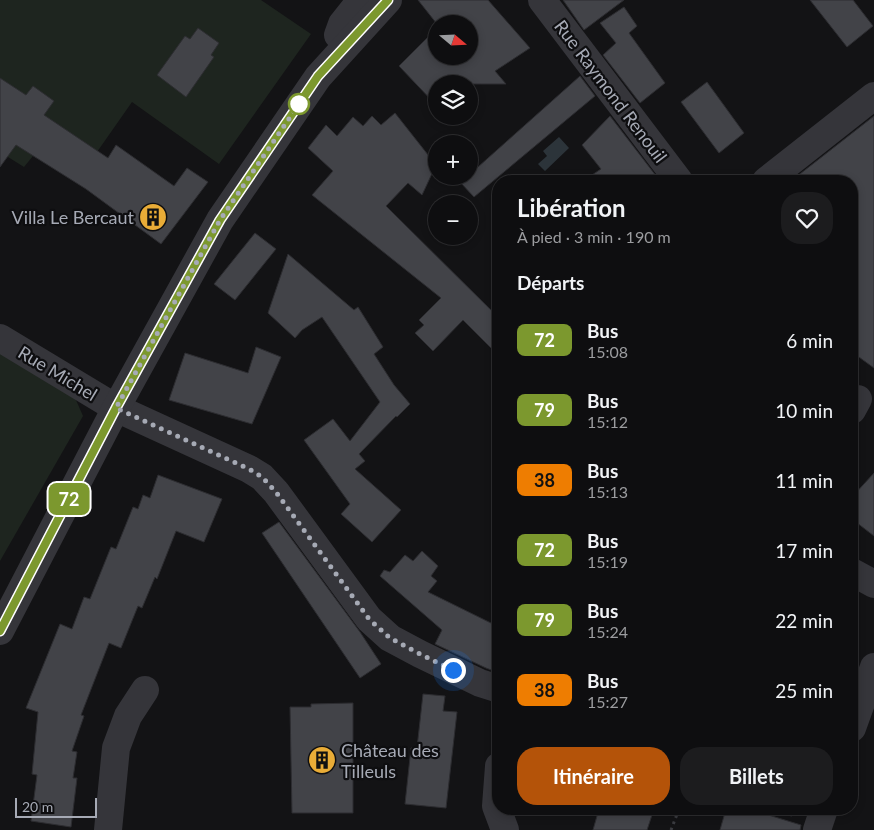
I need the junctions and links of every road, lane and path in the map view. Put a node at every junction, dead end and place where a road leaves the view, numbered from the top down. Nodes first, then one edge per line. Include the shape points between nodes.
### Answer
1 (361, 0) edge
2 (388, 0) edge
3 (542, 0) edge
4 (318, 76) junction
5 (874, 96) edge
6 (674, 175) edge
7 (774, 175) edge
8 (0, 338) edge
9 (116, 408) junction
10 (858, 575) edge
11 (874, 584) edge
12 (0, 631) edge
13 (874, 666) edge
14 (492, 687) edge
15 (144, 690) dead end
16 (858, 711) edge
17 (499, 815) edge
18 (676, 815) edge
19 (822, 815) edge
20 (108, 830) edge
21 (505, 830) edge
22 (671, 830) edge
23 (818, 830) edge

1 - 4 street via 342,24
2 - 4 street
3 - 6 street, Rue Raymond Renouil
4 - 9 street via 220,220
5 - 7 street
8 - 9 street, Rue Michel
9 - 12 street
9 - 14 street, Rue Michel via 262,477 369,619 390,638
10 - 11 street
13 - 16 street
15 - 20 street via 128,716 116,748
17 - 21 street
18 - 22 path
19 - 23 street

